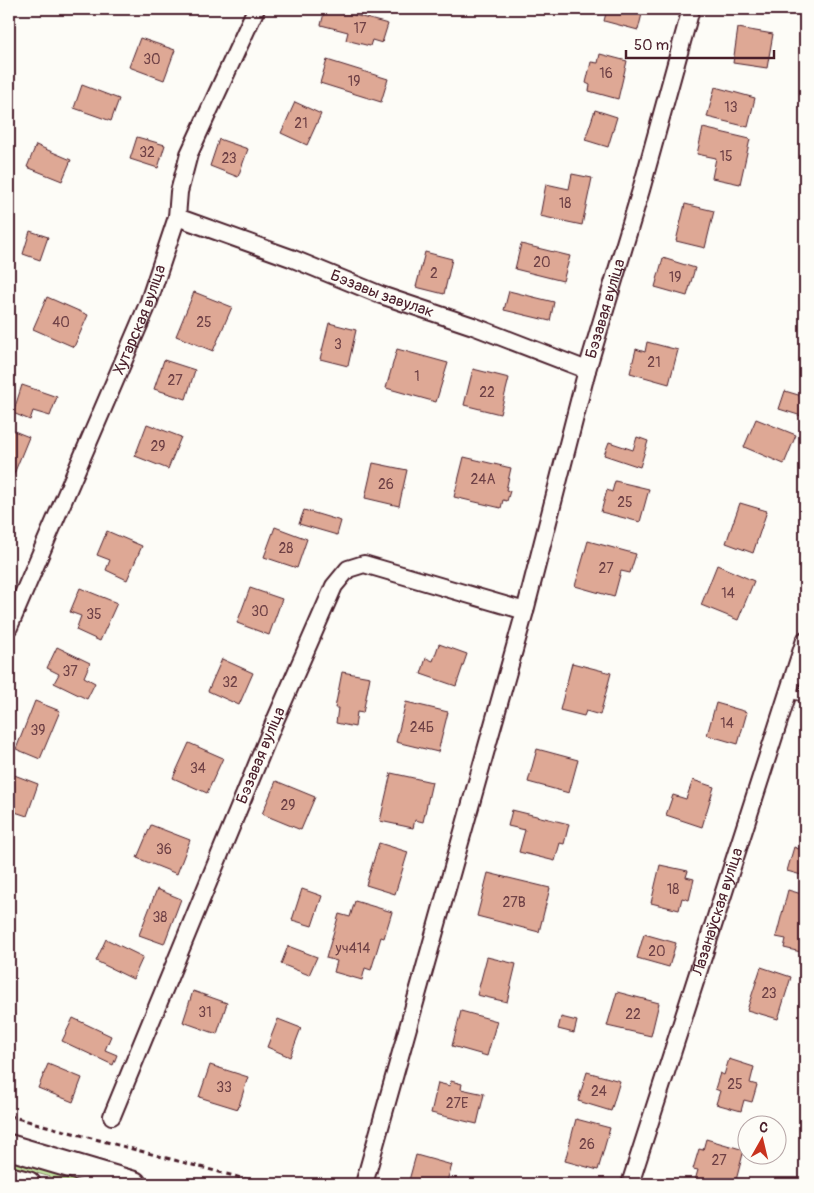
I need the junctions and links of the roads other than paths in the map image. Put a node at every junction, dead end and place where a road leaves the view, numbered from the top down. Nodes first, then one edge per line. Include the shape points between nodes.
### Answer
1 (256, 9) edge
2 (691, 9) edge
3 (177, 217) junction
4 (587, 370) junction
5 (525, 611) junction
6 (9, 627) edge
7 (805, 640) edge
8 (789, 693) junction
9 (805, 697) edge
10 (112, 1116) dead end
11 (9, 1147) edge
12 (9, 1179) edge
13 (28, 1184) edge
14 (134, 1184) edge
15 (364, 1184) edge
16 (630, 1184) edge

1 - 3 street, Хутарская вуліца via 189,154 179,192
2 - 4 street, Бэзавая вуліца
3 - 4 street, Бэзавы завулак
3 - 6 street, Хутарская вуліца via 148,304
4 - 5 street, Бэзавая вуліца
5 - 10 street, Бэзавая вуліца via 364,564 348,569 334,586
5 - 15 street, Бэзавая вуліца
7 - 8 street, Лазанаўская вуліца
8 - 9 lane
8 - 16 street, Лазанаўская вуліца
11 - 14 main road
12 - 13 main road

